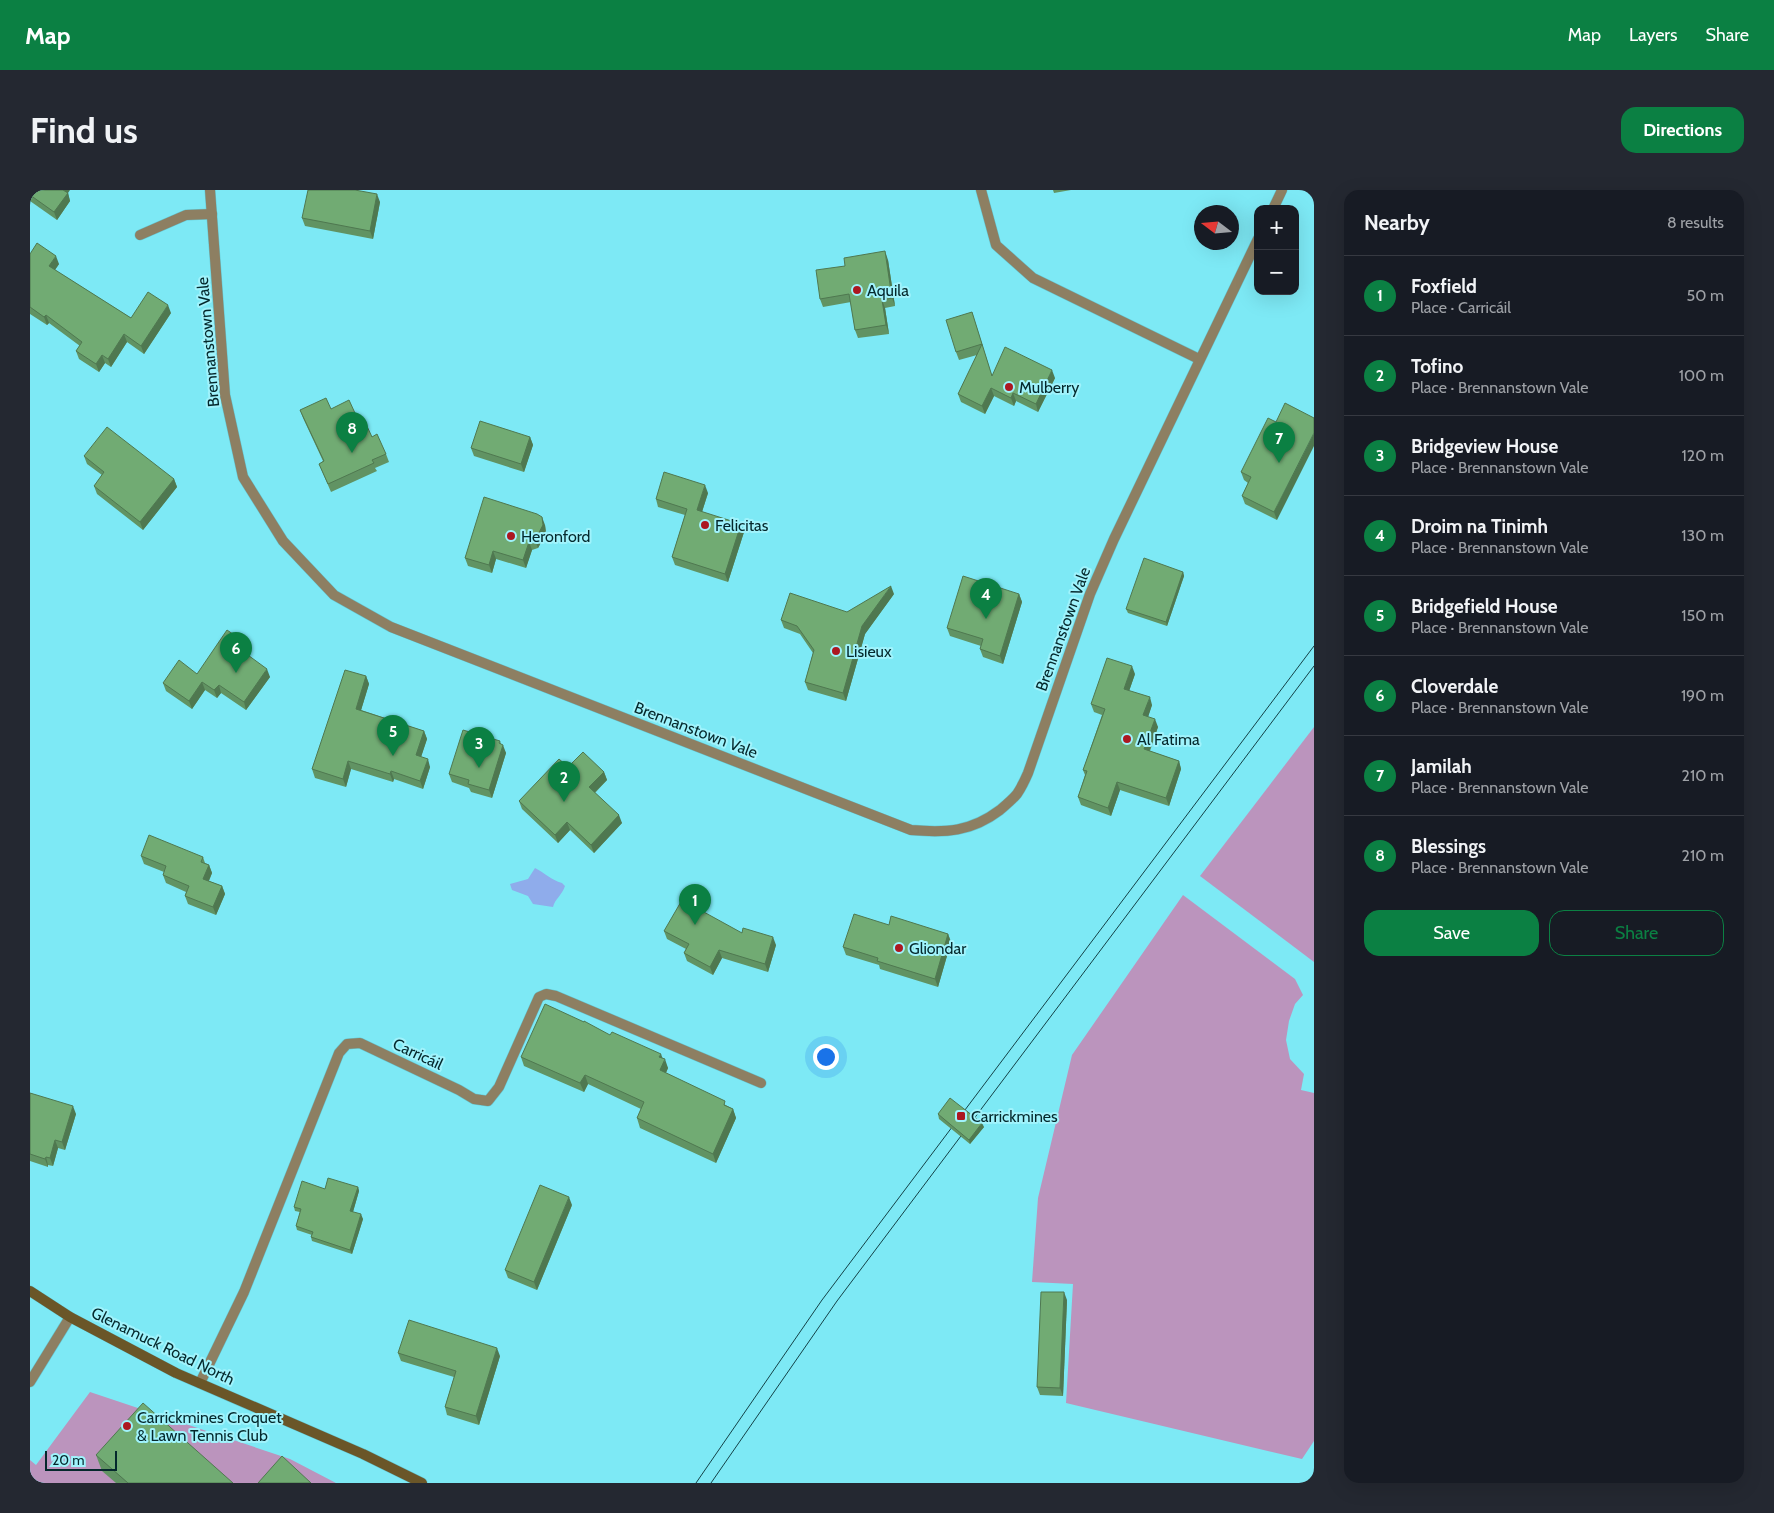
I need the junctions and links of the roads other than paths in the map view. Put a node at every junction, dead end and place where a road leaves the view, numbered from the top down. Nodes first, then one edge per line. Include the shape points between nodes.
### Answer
1 (210, 190) edge
2 (981, 190) edge
3 (1282, 190) edge
4 (1275, 205) edge
5 (212, 214) junction
6 (140, 235) dead end
7 (1254, 247) edge
8 (1200, 359) junction
9 (762, 1083) dead end
10 (30, 1291) edge
11 (70, 1317) junction
12 (30, 1382) edge
13 (200, 1383) junction
14 (422, 1483) edge

1 - 5 street, Brennanstown Vale
2 - 8 street via 996,245 1033,278
3 - 4 street
5 - 6 street via 186,215
5 - 8 street, Brennanstown Vale via 225,395 243,477 283,541 334,595 391,628 911,830 956,831 973,826 1017,794 1028,773 1090,594
7 - 8 street, Brennanstown Vale
9 - 13 street, Carricáil via 546,994 539,998 499,1087 488,1100 474,1099 360,1043 347,1044 339,1053 244,1292
10 - 11 main road, Glenamuck Road North
11 - 12 street
11 - 13 main road, Glenamuck Road North
13 - 14 main road, Glenamuck Road North

